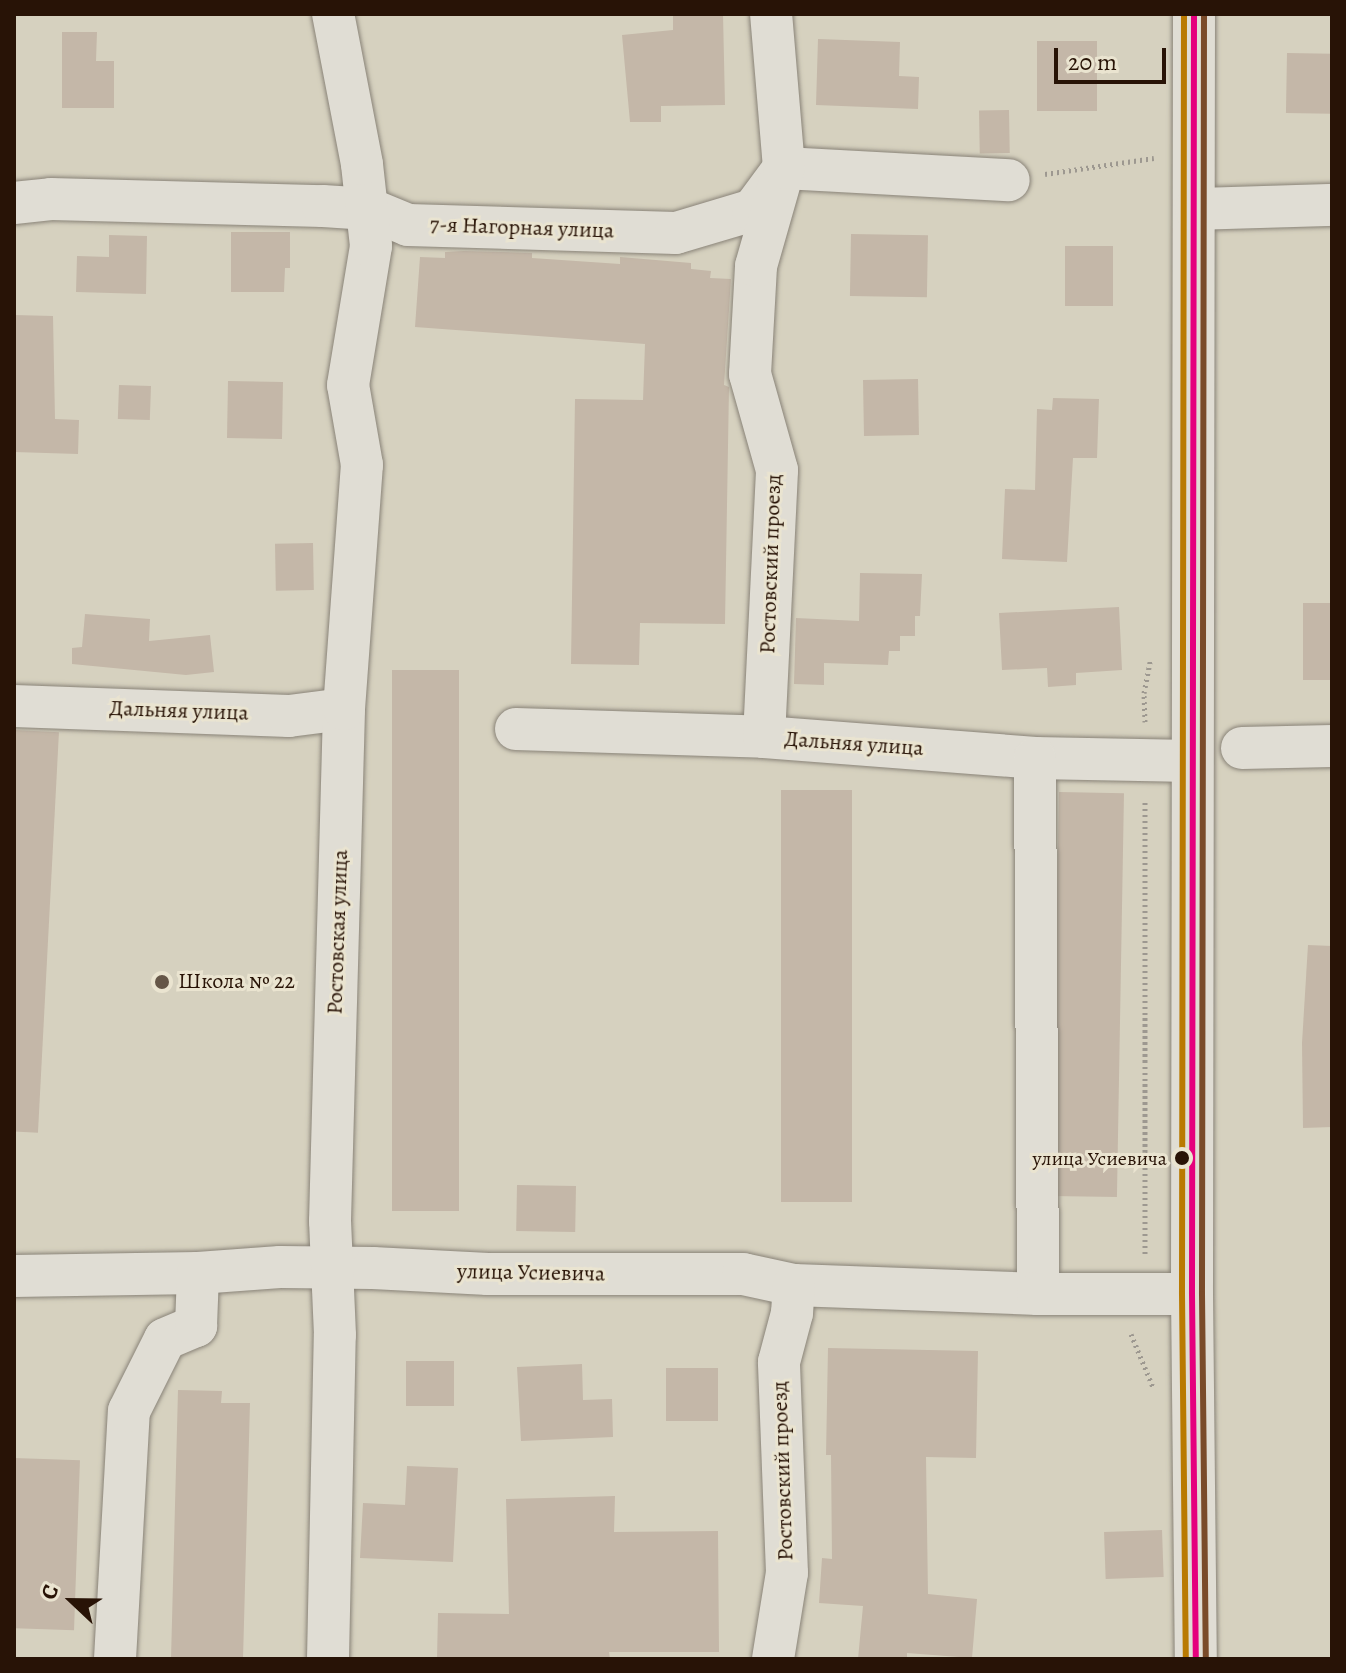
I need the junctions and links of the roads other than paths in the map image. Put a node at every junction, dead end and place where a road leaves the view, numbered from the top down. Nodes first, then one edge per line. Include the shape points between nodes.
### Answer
1 (333, 14) edge
2 (771, 14) edge
3 (1194, 14) edge
4 (784, 168) junction
5 (1009, 180) road end
6 (14, 203) edge
7 (1332, 205) edge
8 (369, 209) junction
9 (1196, 209) junction
10 (14, 706) edge
11 (344, 709) junction
12 (516, 729) dead end
13 (764, 737) junction
14 (1332, 746) edge
15 (1242, 748) dead end
16 (1035, 758) junction
17 (1192, 761) junction
18 (332, 1268) junction
19 (198, 1273) junction
20 (14, 1276) edge
21 (794, 1285) junction
22 (1038, 1294) junction
23 (1192, 1294) junction
24 (115, 1659) edge
25 (328, 1659) edge
26 (773, 1659) edge
27 (1196, 1659) edge

1 - 8 street, Ростовская улица
2 - 4 street, Ростовский проезд
3 - 9 street
4 - 5 street
4 - 8 street, 7-я Нагорная улица via 753,210 676,233 408,225
4 - 13 street, Ростовский проезд via 756,266 750,374 777,470
6 - 8 street, 7-я Нагорная улица via 51,199
7 - 9 street
8 - 11 street, Ростовская улица via 371,246 348,385 362,465
9 - 17 street
10 - 11 street, Дальняя улица via 289,716
11 - 18 street, Ростовская улица
12 - 13 street, Дальняя улица
13 - 16 street, Дальняя улица
14 - 15 street
16 - 17 street, Дальняя улица
16 - 22 street
17 - 23 street
18 - 19 street, улица Усиевича
18 - 21 street, улица Усиевича via 743,1274
18 - 25 street, Ростовская улица
19 - 20 street, улица Усиевича
19 - 24 street via 196,1326 165,1339 129,1411
21 - 22 street, улица Усиевича
21 - 26 street, Ростовский проезд via 779,1362 787,1573
22 - 23 street, улица Усиевича
23 - 27 street

